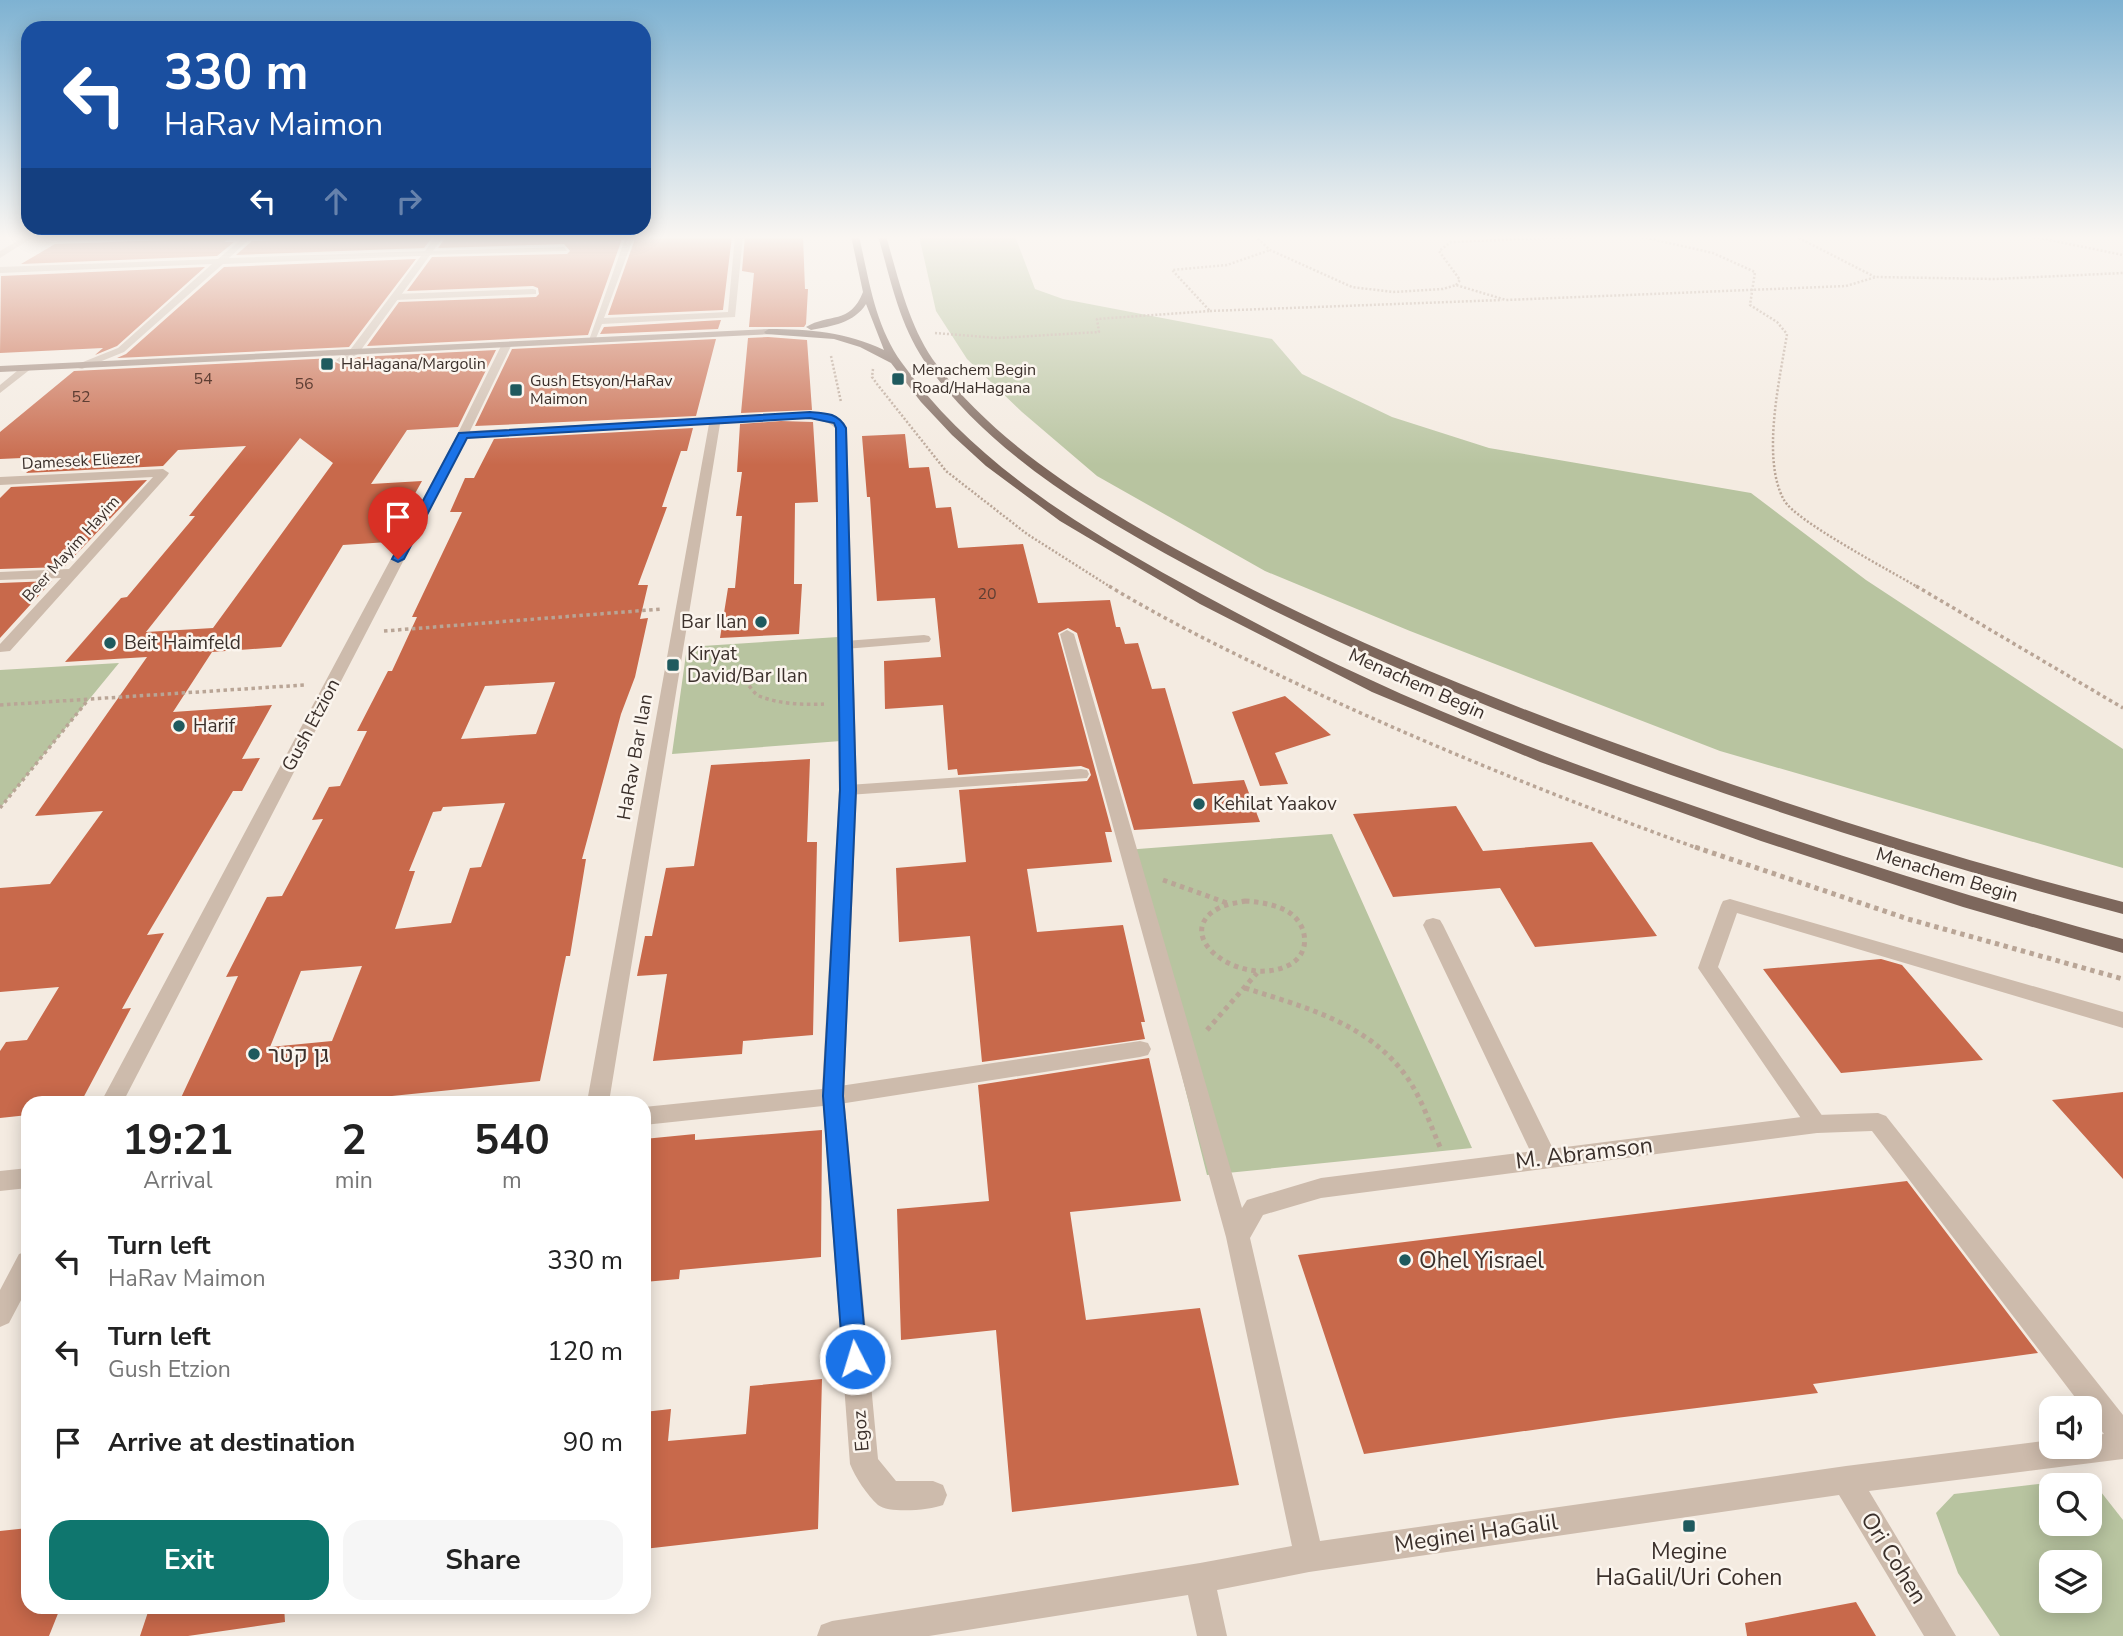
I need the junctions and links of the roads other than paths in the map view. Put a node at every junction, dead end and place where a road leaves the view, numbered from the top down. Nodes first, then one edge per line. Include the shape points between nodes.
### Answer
1 (163, 312) edge
2 (384, 312) edge
3 (601, 312) edge
4 (732, 312) edge
5 (855, 312) edge
6 (873, 312) edge
7 (906, 312) edge
8 (598, 321) junction
9 (769, 332) junction
10 (591, 341) junction
11 (506, 348) junction
12 (354, 352) junction
13 (341, 360) junction
14 (894, 361) junction
15 (82, 366) junction
16 (27, 368) junction
17 (0, 369) edge
18 (0, 377) edge
19 (16, 377) junction
20 (0, 390) edge
21 (715, 419) junction
22 (463, 435) junction
23 (163, 473) joint
24 (0, 481) edge
25 (72, 573) junction
26 (0, 576) edge
27 (1067, 634) dead end
28 (924, 639) dead end
29 (845, 645) junction
30 (2, 648) edge
31 (1081, 774) dead end
32 (848, 790) junction
33 (2123, 908) edge
34 (1433, 925) dead end
35 (2123, 946) edge
36 (2123, 1020) edge
37 (1140, 1049) dead end
38 (115, 1096) edge
39 (599, 1096) edge
40 (833, 1096) junction
41 (651, 1115) edge
42 (1817, 1124) junction
43 (1545, 1157) junction
44 (21, 1179) edge
45 (0, 1181) edge
46 (1238, 1237) junction
47 (21, 1275) edge
48 (0, 1315) edge
49 (2123, 1437) edge
50 (2123, 1445) edge
51 (1846, 1480) junction
52 (933, 1495) dead end
53 (1309, 1557) junction
54 (1200, 1578) junction
55 (832, 1636) edge
56 (1212, 1636) edge
57 (1941, 1636) edge

1 - 15 street via 121,350
2 - 12 street
3 - 8 street
4 - 8 street
5 - 9 main road via 803,329
6 - 14 main road, Menachem Begin
7 - 33 main road, Menachem Begin via 933,367 963,401 1037,465 1197,566 1340,638 1489,702 1648,761 1956,863
8 - 10 street
9 - 10 street
9 - 14 main road via 826,334 865,344
10 - 11 street
11 - 12 street
11 - 13 street
11 - 22 street, Gush Etzion
12 - 13 street
12 - 15 street
13 - 19 street
14 - 35 main road, Menachem Begin via 950,426 1046,505 1181,588 1375,689 1587,774 1741,829 1943,895
15 - 16 street
16 - 17 street
16 - 19 street
18 - 19 street
19 - 20 street
21 - 22 street
21 - 29 street, Egoz via 810,415 838,421
21 - 39 street, HaRav Bar Ilan
22 - 38 street, Gush Etzion
23 - 24 street, Damesek Eliezer
23 - 25 street, Beer Mayim Hayim
25 - 26 street
25 - 30 street, Beer Mayim Hayim
27 - 46 street
28 - 29 street
29 - 32 street, Egoz
31 - 32 street
32 - 40 street, Egoz
34 - 43 street
36 - 42 street via 1730,905 1708,968
37 - 40 street
40 - 41 street
40 - 52 street, Egoz via 864,1464 889,1494
42 - 43 street, M. Abramson
42 - 49 street, M. Abramson via 1878,1122
43 - 46 street, M. Abramson via 1321,1188 1255,1207
44 - 45 street
46 - 53 street
47 - 48 street
50 - 51 street, Meginei HaGalil
51 - 53 street, Meginei HaGalil
51 - 57 street, Ori Cohen
53 - 54 street, Meginei HaGalil
54 - 55 street, Meginei HaGalil
54 - 56 street

